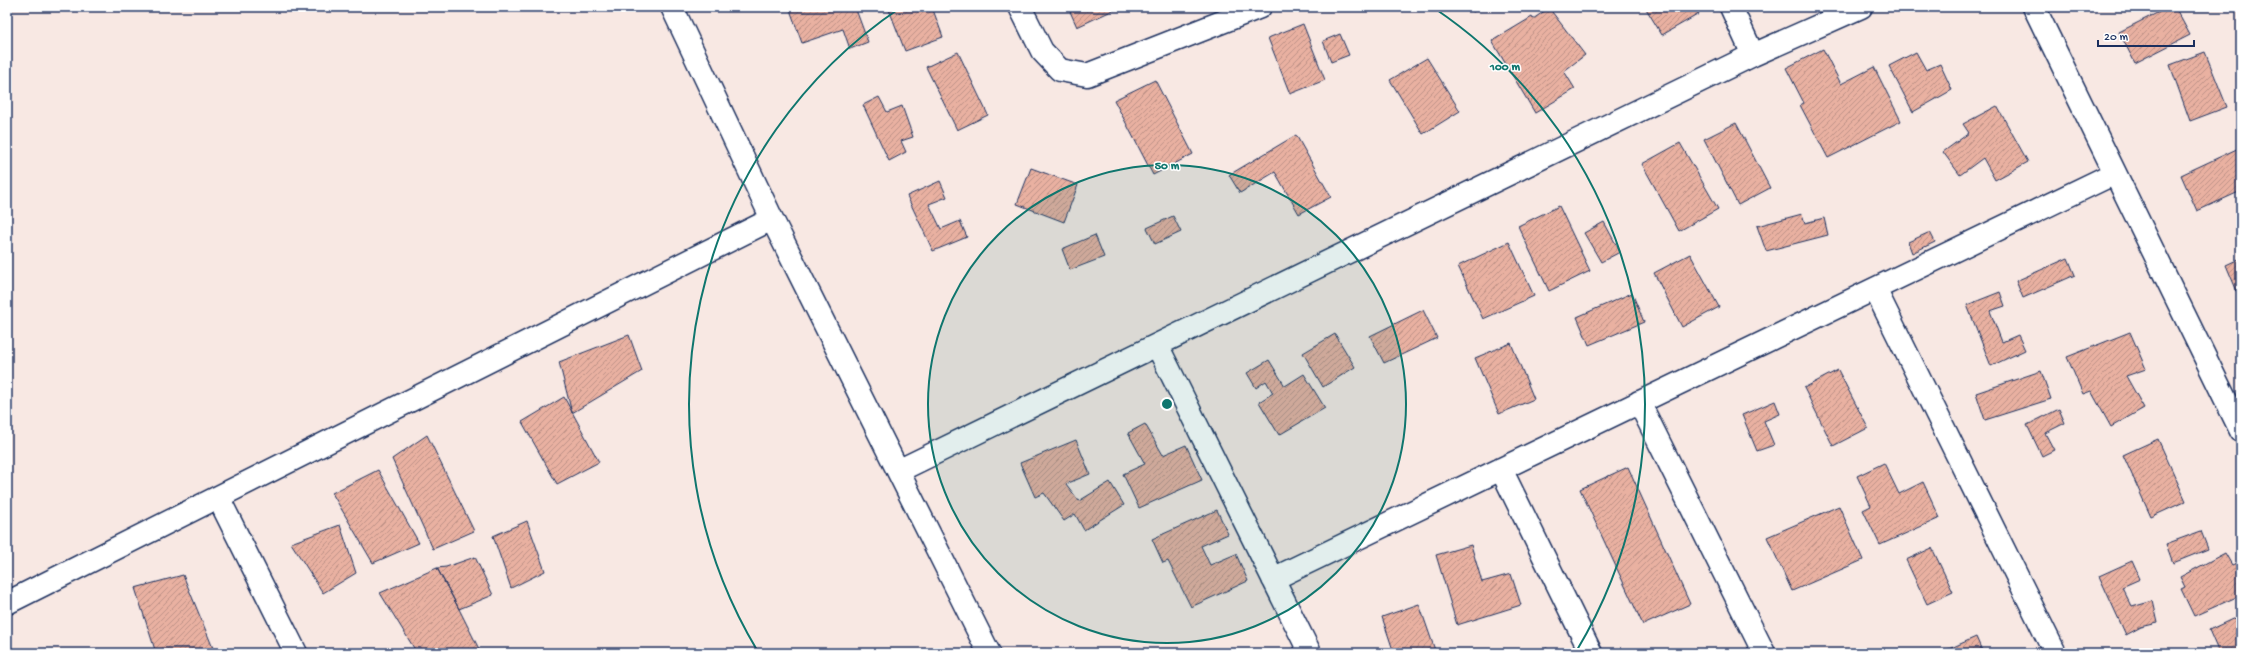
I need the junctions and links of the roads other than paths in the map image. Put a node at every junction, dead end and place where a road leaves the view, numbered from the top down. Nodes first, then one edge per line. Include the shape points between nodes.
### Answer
1 (672, 7) edge
2 (1020, 7) edge
3 (1260, 7) edge
4 (1731, 7) edge
5 (1861, 7) edge
6 (2034, 7) edge
7 (1753, 55) junction
8 (2115, 173) junction
9 (772, 219) junction
10 (1875, 288) junction
11 (1157, 345) junction
12 (1639, 402) junction
13 (2236, 408) edge
14 (2241, 431) edge
15 (1501, 469) junction
16 (898, 471) junction
17 (218, 497) junction
18 (1273, 578) junction
19 (7, 603) edge
20 (296, 653) edge
21 (989, 653) edge
22 (1310, 653) edge
23 (1591, 653) edge
24 (1764, 653) edge
25 (2055, 653) edge

1 - 9 street
2 - 3 street via 1042,52 1060,70 1087,75
4 - 7 street
5 - 7 street
6 - 8 street
7 - 11 street
8 - 10 street
8 - 13 street
9 - 16 street
9 - 17 street
10 - 12 street
10 - 25 street
11 - 16 street
11 - 18 street
12 - 15 street
12 - 24 street
13 - 14 street
15 - 18 street
15 - 23 street
16 - 21 street
17 - 19 street
17 - 20 street
18 - 22 street

